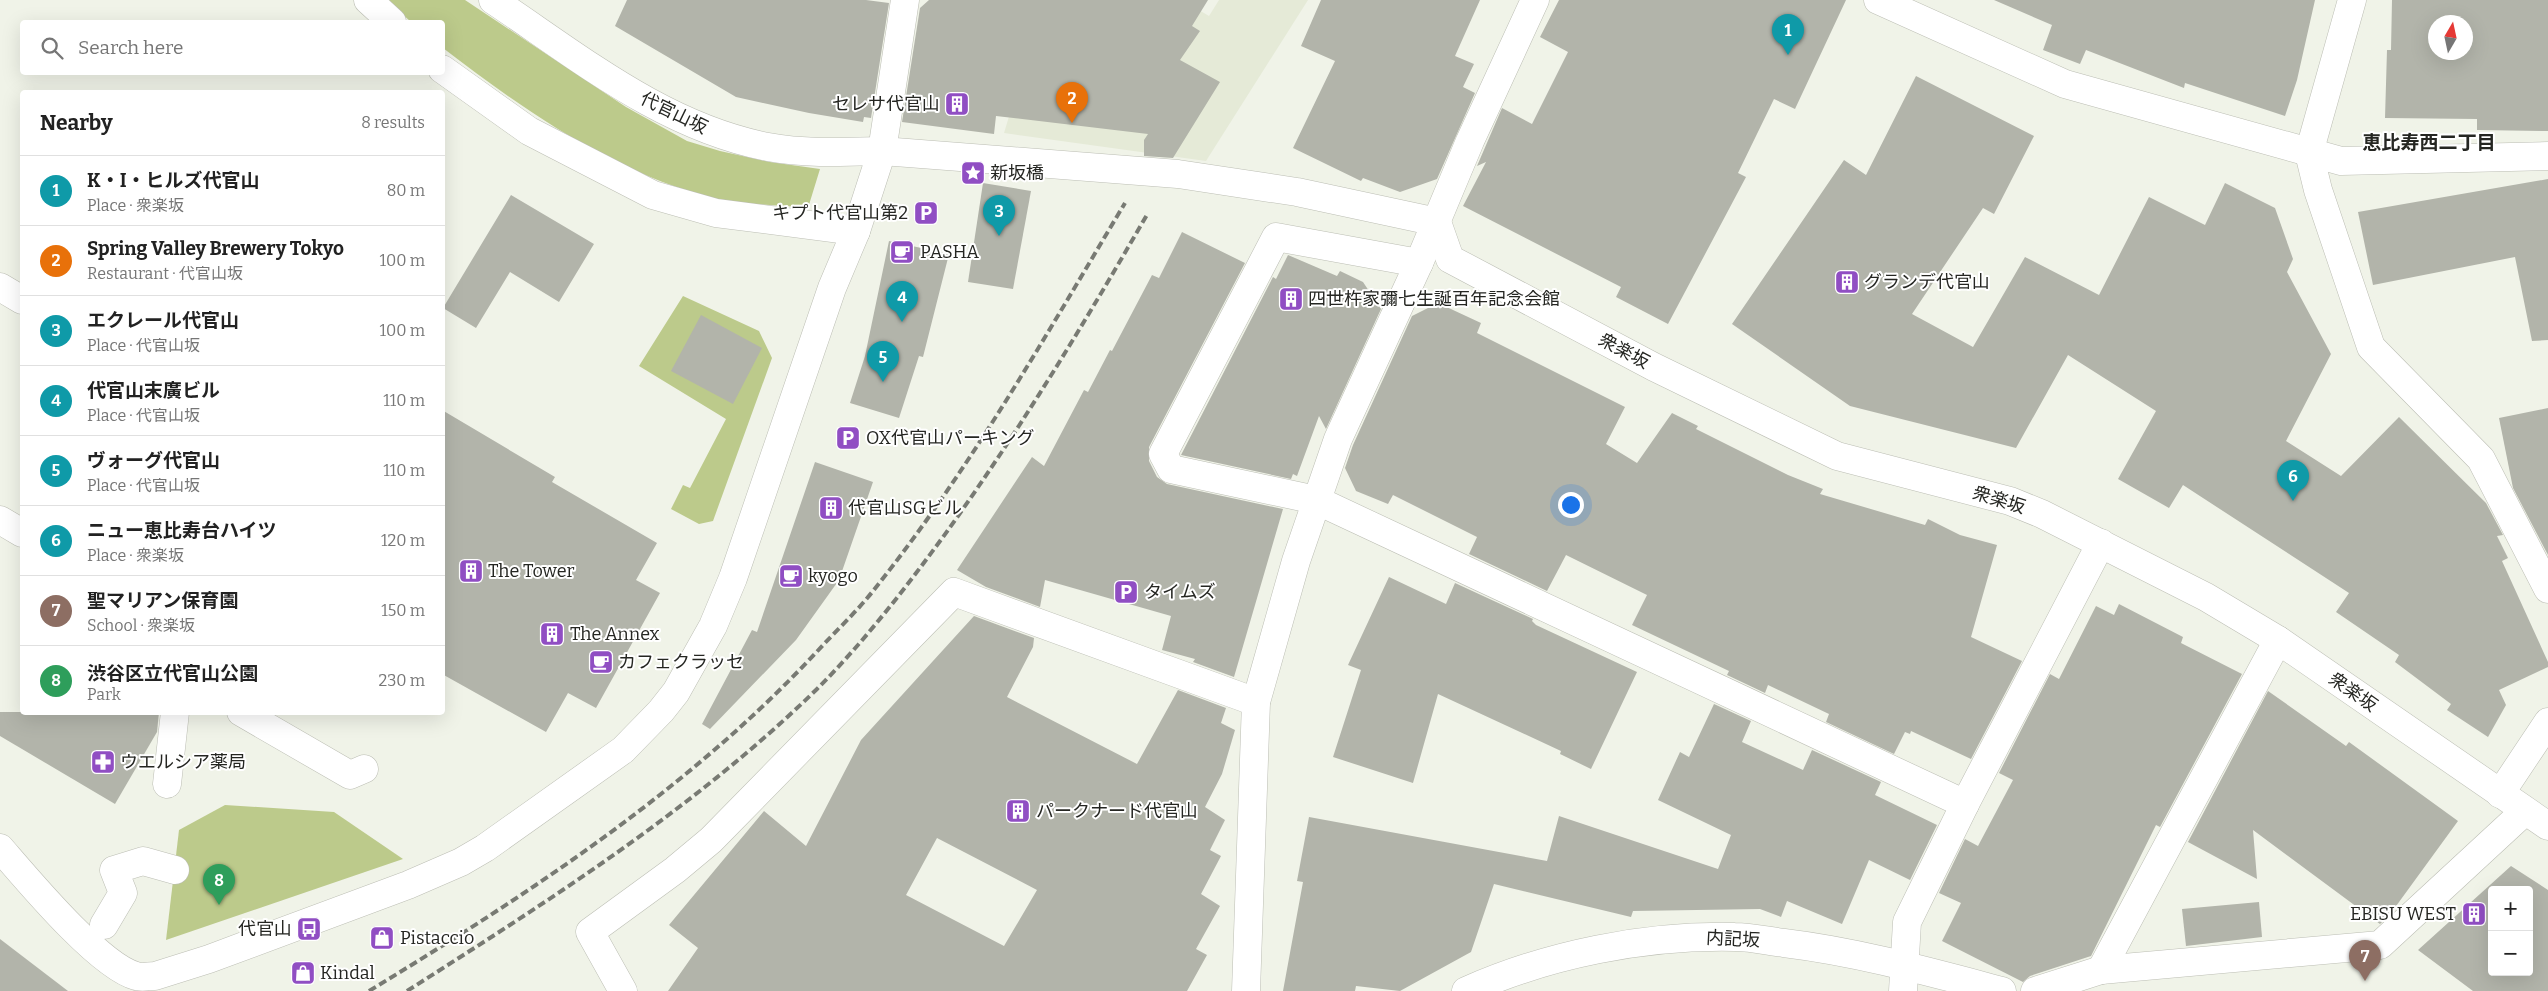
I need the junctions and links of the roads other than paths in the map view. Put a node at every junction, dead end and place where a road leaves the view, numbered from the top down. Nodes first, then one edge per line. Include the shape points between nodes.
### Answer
1 (368, 0) edge
2 (493, 0) edge
3 (905, 0) edge
4 (1535, 0) edge
5 (1878, 0) edge
6 (2352, 0) edge
7 (390, 20) edge
8 (445, 71) edge
9 (882, 151) junction
10 (2309, 153) junction
11 (2548, 156) edge
12 (1437, 222) junction
13 (856, 231) junction
14 (1419, 263) junction
15 (0, 287) edge
16 (20, 299) edge
17 (1316, 500) junction
18 (0, 520) edge
19 (20, 532) edge
20 (2101, 543) junction
21 (2548, 589) edge
22 (2278, 640) junction
23 (1256, 702) junction
24 (175, 715) edge
25 (246, 715) edge
26 (2548, 722) edge
27 (364, 769) dead end
28 (167, 784) dead end
29 (2500, 794) junction
30 (1965, 804) junction
31 (2525, 810) junction
32 (2548, 826) edge
33 (0, 848) edge
34 (175, 870) dead end
35 (104, 925) dead end
36 (2101, 970) junction
37 (1904, 978) edge
38 (136, 984) edge
39 (623, 991) edge
40 (1246, 991) edge
41 (1466, 991) edge
42 (2002, 991) edge
43 (2035, 991) edge

1 - 7 street
2 - 9 street, 代官山坂 via 640,98 725,137 770,148
3 - 9 street
4 - 12 street via 1470,141
5 - 10 street via 2065,84
6 - 10 street
8 - 13 street via 529,131 653,195 716,213
9 - 12 street, 代官山坂 via 1178,174 1297,192
9 - 13 street
10 - 11 street via 2341,161
10 - 21 street via 2318,190 2371,347 2481,460
12 - 14 street
12 - 20 street, 衆楽坂 via 1450,258 1654,367 1837,456 2010,501
13 - 38 street via 832,288 737,568 713,626 676,692 635,739 461,862 342,910
14 - 17 street via 1338,439
14 - 17 street via 1276,237 1163,454 1171,469
15 - 16 street
17 - 23 street
17 - 30 street
18 - 19 street
20 - 22 street, 衆楽坂 via 2206,597
20 - 30 street
22 - 29 street, 衆楽坂
22 - 36 street
23 - 39 street via 954,592 711,840 590,932
23 - 40 street
24 - 28 street
25 - 27 street via 350,776
26 - 29 street
29 - 31 street, 衆楽坂
30 - 37 street via 1907,922
31 - 32 street, 衆楽坂
31 - 36 street via 2380,945
33 - 38 street via 50,905
34 - 35 street via 143,861 114,870 123,892
36 - 43 street
37 - 41 street, 内記坂 via 1822,947 1737,937 1669,938 1534,966
37 - 42 street, 内記坂

